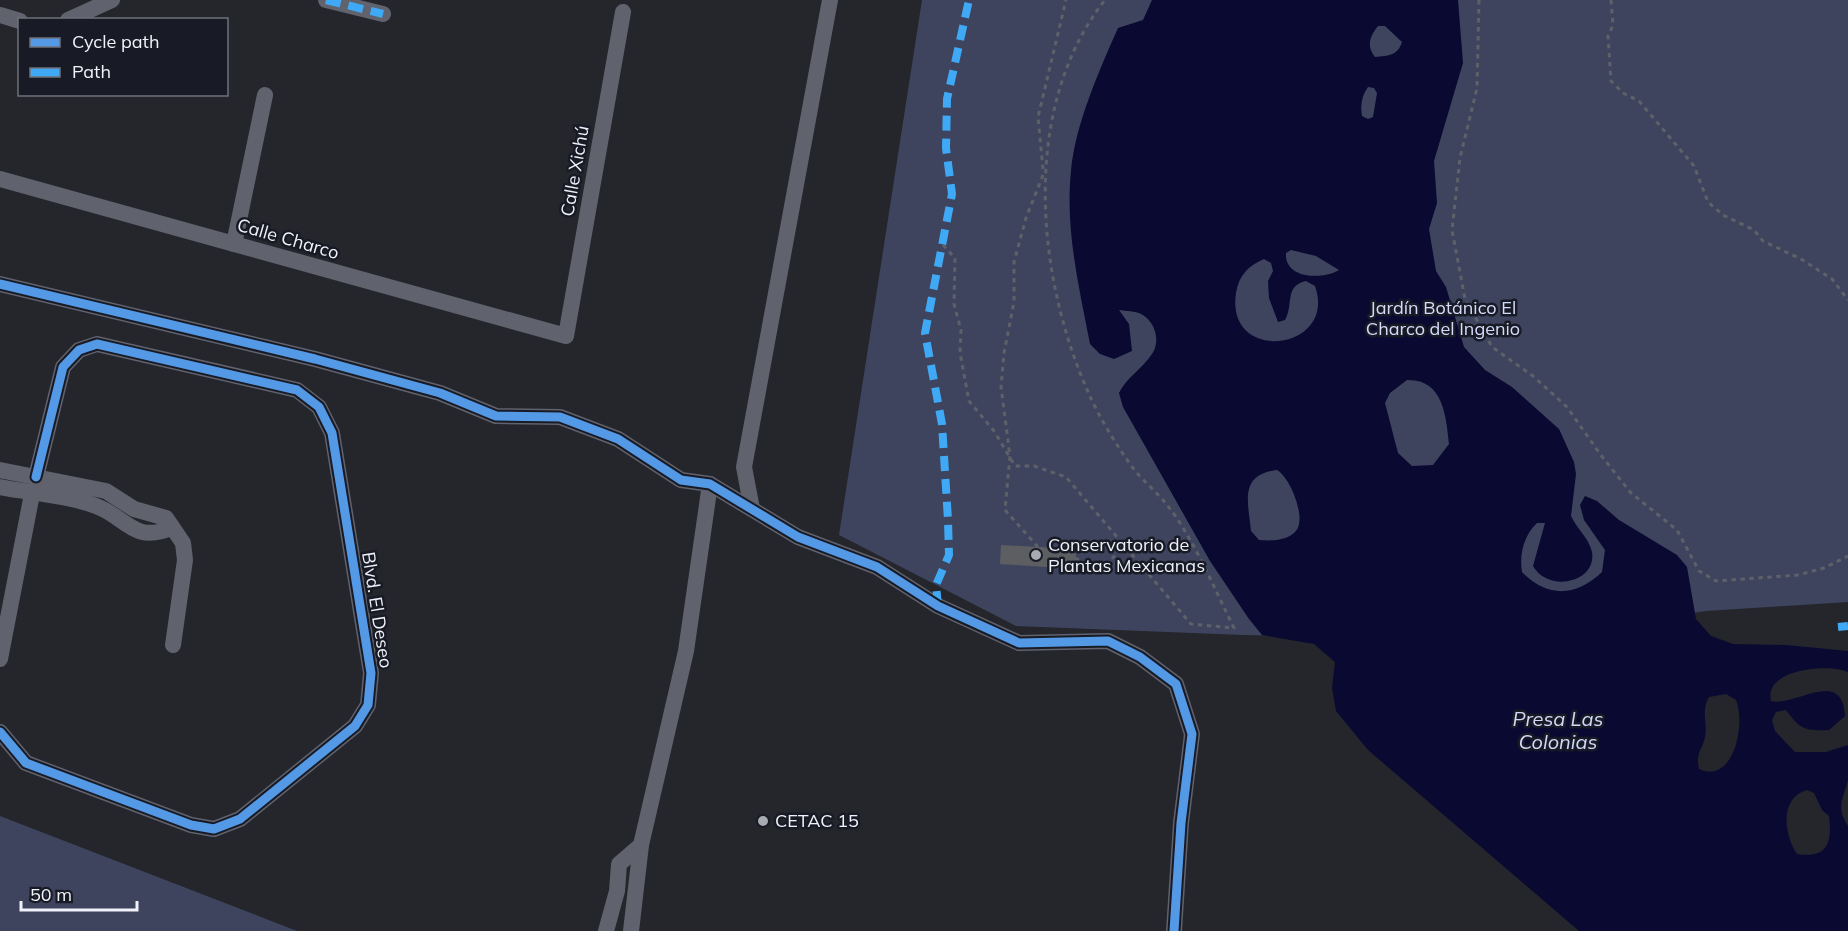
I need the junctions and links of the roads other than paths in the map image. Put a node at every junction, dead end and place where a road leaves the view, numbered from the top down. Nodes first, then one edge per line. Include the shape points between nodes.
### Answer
1 (112, 0) edge
2 (326, 0) edge
3 (830, 0) edge
4 (623, 12) dead end
5 (383, 14) dead end
6 (0, 15) edge
7 (72, 18) edge
8 (18, 20) edge
9 (265, 95) dead end
10 (0, 179) edge
11 (234, 244) junction
12 (0, 284) edge
13 (566, 336) joint
14 (0, 470) edge
15 (710, 484) junction
16 (34, 485) junction
17 (0, 488) edge
18 (752, 509) junction
19 (173, 645) dead end
20 (0, 659) edge
21 (0, 732) edge
22 (640, 845) junction
23 (606, 931) edge
24 (631, 931) edge
25 (1174, 931) edge

1 - 7 street
2 - 5 street
3 - 18 street via 744,467
4 - 13 street, Calle Xichú
6 - 8 street
9 - 11 street
10 - 11 street, Calle Charco
11 - 13 street, Calle Charco
12 - 15 street via 326,362 440,393 496,417 560,417 618,440 681,480
14 - 16 street
15 - 18 street
15 - 22 street via 686,651
16 - 17 street
16 - 19 street via 106,491 134,509 166,519 183,543 185,560
16 - 20 street
16 - 21 street, Blvd. El Deseo via 63,367 78,350 97,344 297,390 319,407 332,434 371,673 368,705 355,726 240,819 214,829 191,825 26,763
18 - 25 street via 798,537 877,567 938,606 1019,643 1108,641 1140,657 1176,684 1192,734
22 - 23 street via 619,864 617,891
22 - 24 street

